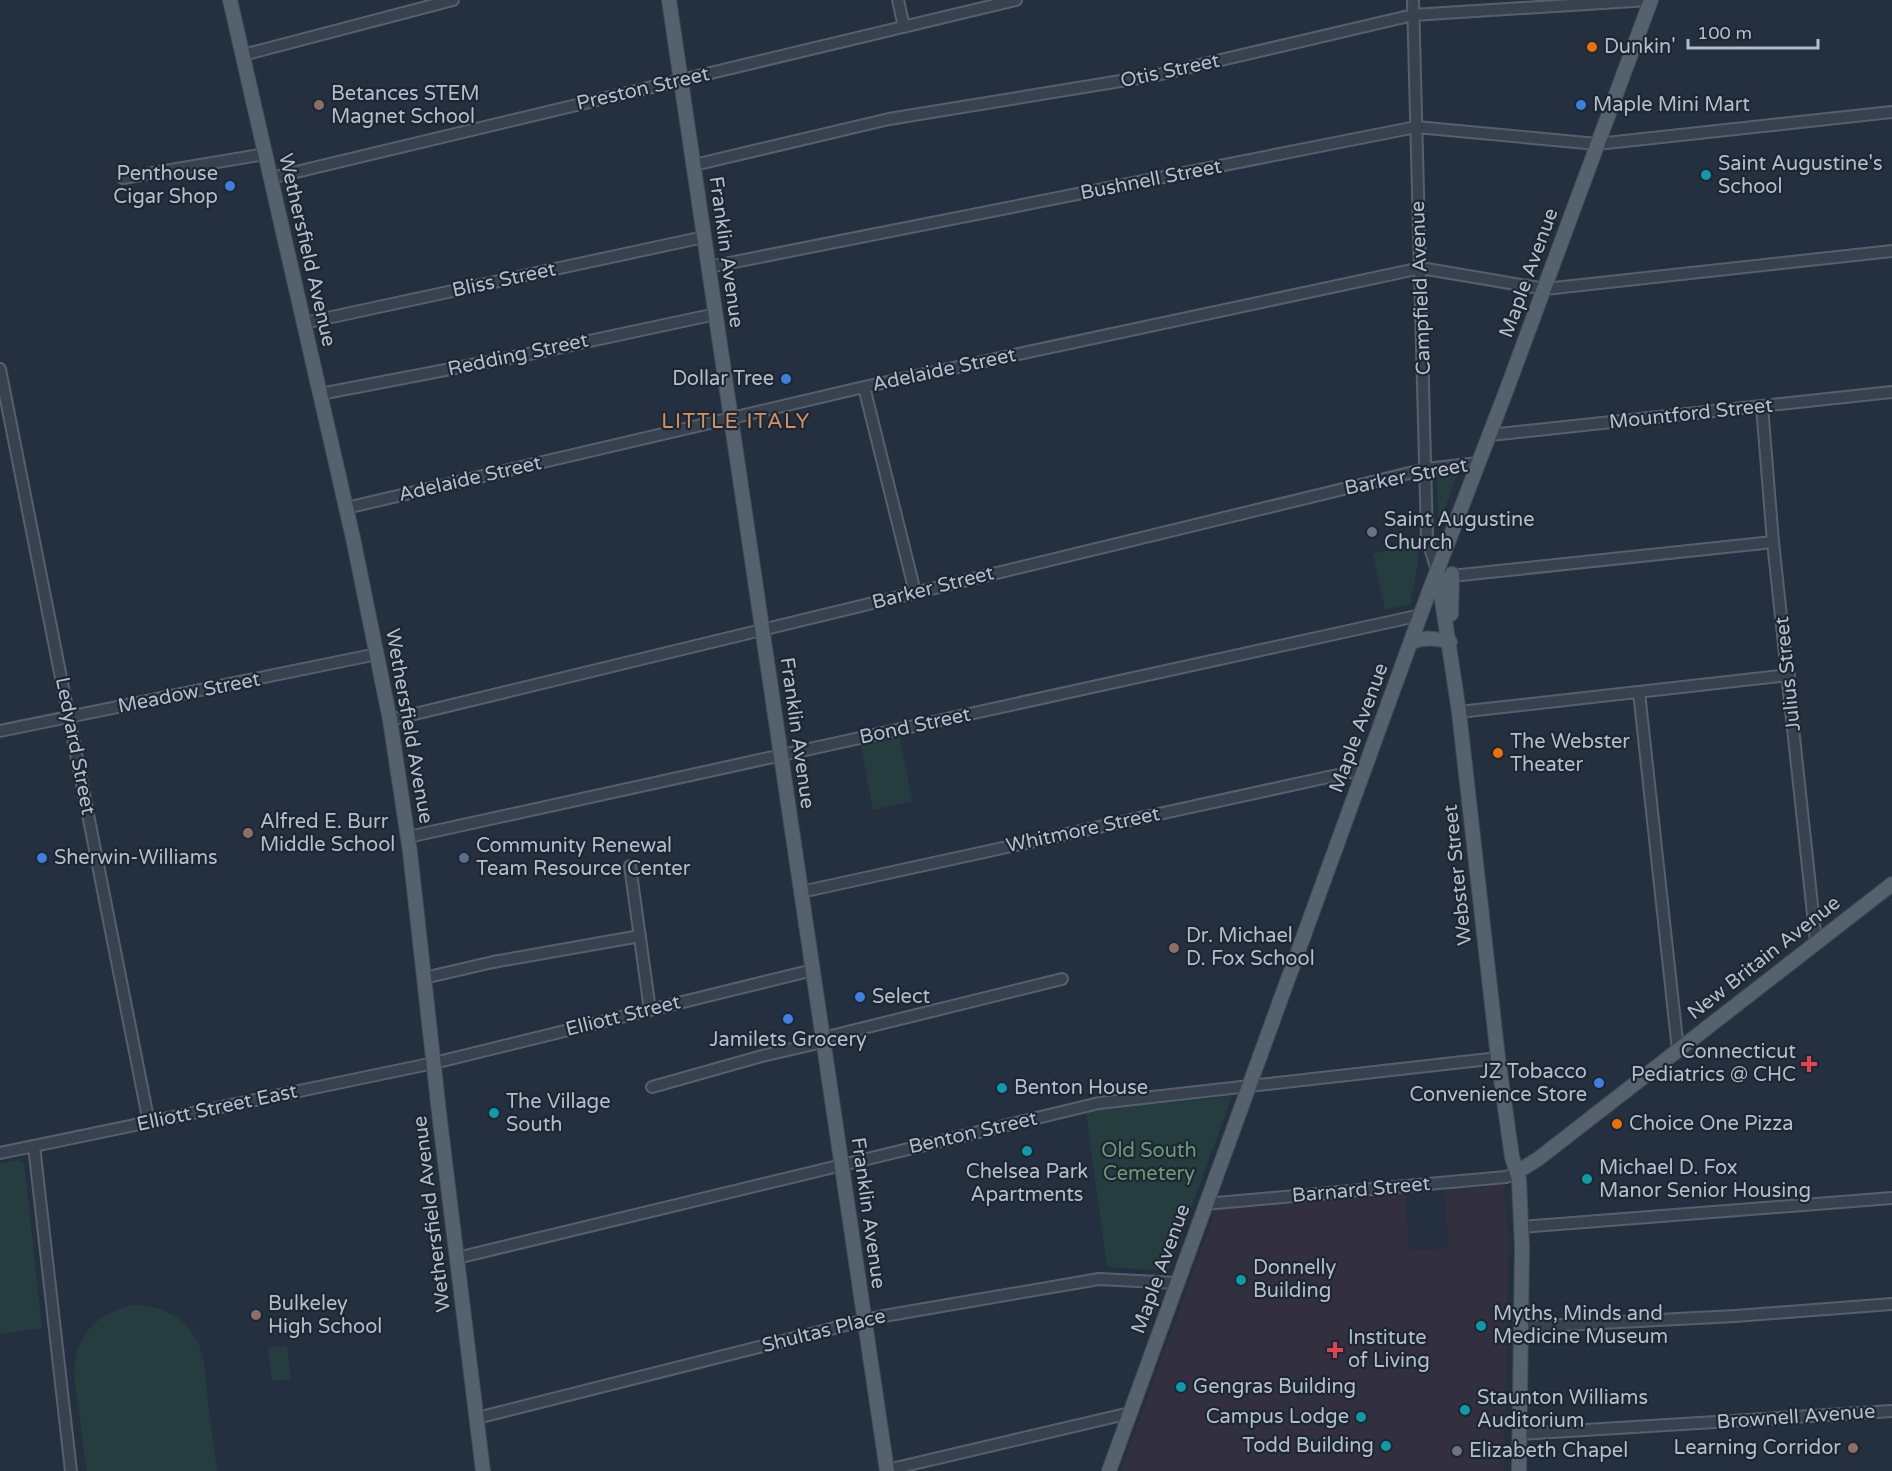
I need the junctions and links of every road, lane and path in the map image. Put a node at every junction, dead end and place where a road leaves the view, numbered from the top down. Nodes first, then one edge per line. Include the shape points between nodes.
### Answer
1 (230, 0) edge
2 (453, 0) edge
3 (669, 0) edge
4 (898, 0) edge
5 (1016, 0) edge
6 (1413, 0) edge
7 (1650, 0) edge
8 (1413, 15) junction
9 (904, 27) junction
10 (243, 55) junction
11 (681, 79) junction
12 (1892, 112) edge
13 (1416, 127) junction
14 (1597, 144) junction
15 (265, 154) junction
16 (694, 165) junction
17 (123, 178) dead end
18 (271, 178) junction
19 (704, 237) junction
20 (1892, 251) edge
21 (709, 267) junction
22 (1421, 268) junction
23 (1545, 289) junction
24 (716, 314) junction
25 (304, 324) junction
26 (0, 369) edge
27 (864, 387) junction
28 (1892, 392) edge
29 (320, 394) junction
30 (1762, 406) junction
31 (731, 419) junction
32 (1490, 435) junction
33 (1478, 463) junction
34 (1426, 469) junction
35 (346, 508) junction
36 (1773, 542) junction
37 (1437, 574) junction
38 (1452, 574) junction
39 (915, 592) junction
40 (1421, 615) junction
41 (1446, 624) junction
42 (762, 629) junction
43 (1411, 642) junction
44 (1449, 642) junction
45 (378, 654) junction
46 (1789, 675) junction
47 (1639, 692) junction
48 (1459, 712) junction
49 (70, 717) junction
50 (390, 720) junction
51 (0, 730) edge
52 (781, 755) junction
53 (1365, 769) junction
54 (408, 837) junction
55 (630, 866) dead end
56 (1892, 884) edge
57 (801, 892) junction
58 (640, 936) junction
59 (1816, 942) junction
60 (813, 970) junction
61 (424, 978) junction
62 (1062, 980) dead end
63 (650, 1010) junction
64 (823, 1040) junction
65 (1678, 1050) junction
66 (1498, 1058) junction
67 (434, 1063) junction
68 (1248, 1086) junction
69 (652, 1087) dead end
70 (149, 1123) junction
71 (34, 1146) junction
72 (0, 1153) edge
73 (842, 1165) junction
74 (1517, 1172) junction
75 (1892, 1198) edge
76 (1205, 1204) junction
77 (1522, 1227) junction
78 (457, 1258) junction
79 (1177, 1282) junction
80 (1892, 1304) edge
81 (864, 1320) junction
82 (1522, 1327) junction
83 (1892, 1411) edge
84 (1130, 1413) junction
85 (477, 1418) junction
86 (1520, 1434) junction
87 (71, 1471) edge
88 (483, 1471) edge
89 (887, 1471) edge
90 (1109, 1471) edge
91 (1519, 1471) edge

1 - 10 main road, Wethersfield Avenue
2 - 10 street
3 - 11 main road, Franklin Avenue
4 - 9 street
5 - 9 street, Preston Street
6 - 8 street, Campfield Avenue
7 - 8 street, Otis Street
7 - 14 main road, Maple Avenue
8 - 13 street, Campfield Avenue
8 - 16 street, Otis Street via 1157,75 889,119
9 - 11 street, Preston Street
10 - 15 main road, Wethersfield Avenue
11 - 16 main road, Franklin Avenue
11 - 18 street, Preston Street
12 - 14 street, Bushnell Street
13 - 14 street, Bushnell Street
13 - 21 street, Bushnell Street
13 - 22 street, Campfield Avenue
14 - 23 main road, Maple Avenue
15 - 17 street
15 - 18 main road, Wethersfield Avenue
16 - 19 main road, Franklin Avenue
18 - 25 main road, Wethersfield Avenue
19 - 21 main road, Franklin Avenue
19 - 25 street, Bliss Street
20 - 23 street, Adelaide Street
21 - 24 main road, Franklin Avenue
22 - 23 street, Adelaide Street
22 - 27 street, Adelaide Street
22 - 34 street, Campfield Avenue
23 - 32 main road, Maple Avenue
24 - 29 street, Redding Street
24 - 31 main road, Franklin Avenue
25 - 29 main road, Wethersfield Avenue
26 - 49 street, Ledyard Street
27 - 31 street, Adelaide Street
27 - 39 street
28 - 30 street, Mountford Street
29 - 35 main road, Wethersfield Avenue
30 - 32 street, Mountford Street
30 - 36 street, Julius Street
31 - 35 street, Adelaide Street
31 - 42 main road, Franklin Avenue
32 - 33 main road, Maple Avenue
33 - 34 street, Barker Street
33 - 37 main road, Maple Avenue
34 - 37 street, Campfield Avenue via 1427,538
34 - 39 street, Barker Street
35 - 45 main road, Wethersfield Avenue
36 - 38 street
36 - 46 street, Julius Street
37 - 38 street
37 - 40 main road, Maple Avenue
37 - 41 main road, Webster Street
38 - 41 main road via 1452,609
39 - 42 street, Barker Street
40 - 43 main road, Maple Avenue
40 - 52 street, Bond Street
41 - 44 main road, Webster Street
42 - 50 street, Barker Street
42 - 52 main road, Franklin Avenue
43 - 44 main road via 1423,638
43 - 53 main road, Maple Avenue
44 - 48 main road, Webster Street
45 - 49 street, Meadow Street
45 - 50 main road, Wethersfield Avenue
46 - 47 street
46 - 59 street, Julius Street
47 - 48 street
47 - 65 street
48 - 66 main road, Webster Street
49 - 51 street, Meadow Street
49 - 70 street, Ledyard Street
50 - 54 main road, Wethersfield Avenue
52 - 54 street, Bond Street
52 - 57 main road, Franklin Avenue
53 - 57 street, Whitmore Street
53 - 68 main road, Maple Avenue
54 - 61 main road, Wethersfield Avenue
55 - 58 street
56 - 59 main road, New Britain Avenue
57 - 60 main road, Franklin Avenue
58 - 61 street
58 - 63 street
59 - 65 main road, New Britain Avenue
60 - 63 street, Elliott Street
60 - 64 main road, Franklin Avenue
61 - 67 main road, Wethersfield Avenue
62 - 64 street
63 - 67 street, Elliott Street
64 - 69 street
64 - 73 main road, Franklin Avenue
65 - 74 main road, New Britain Avenue
66 - 68 street, Benton Street
66 - 74 main road, Webster Street
67 - 70 street, Elliott Street East
67 - 78 main road, Wethersfield Avenue
68 - 73 street, Benton Street via 1099,1103
68 - 76 main road, Maple Avenue
70 - 71 street, Elliott Street East
71 - 72 street, Elliott Street East
71 - 87 street
73 - 78 street, Benton Street
73 - 81 main road, Franklin Avenue
74 - 76 street, Barnard Street via 1506,1177
74 - 77 main road, Webster Street
75 - 77 street
76 - 79 main road, Maple Avenue
77 - 82 main road, Webster Street
78 - 85 main road, Wethersfield Avenue
79 - 81 street, Shultas Place via 1099,1279
79 - 84 main road, Maple Avenue
80 - 82 street
81 - 85 street, Shultas Place
81 - 89 main road, Franklin Avenue
82 - 86 main road, Webster Street
83 - 86 street, Brownell Avenue
84 - 89 street
84 - 90 main road, Maple Avenue
85 - 88 main road, Wethersfield Avenue
86 - 91 main road, Webster Street

